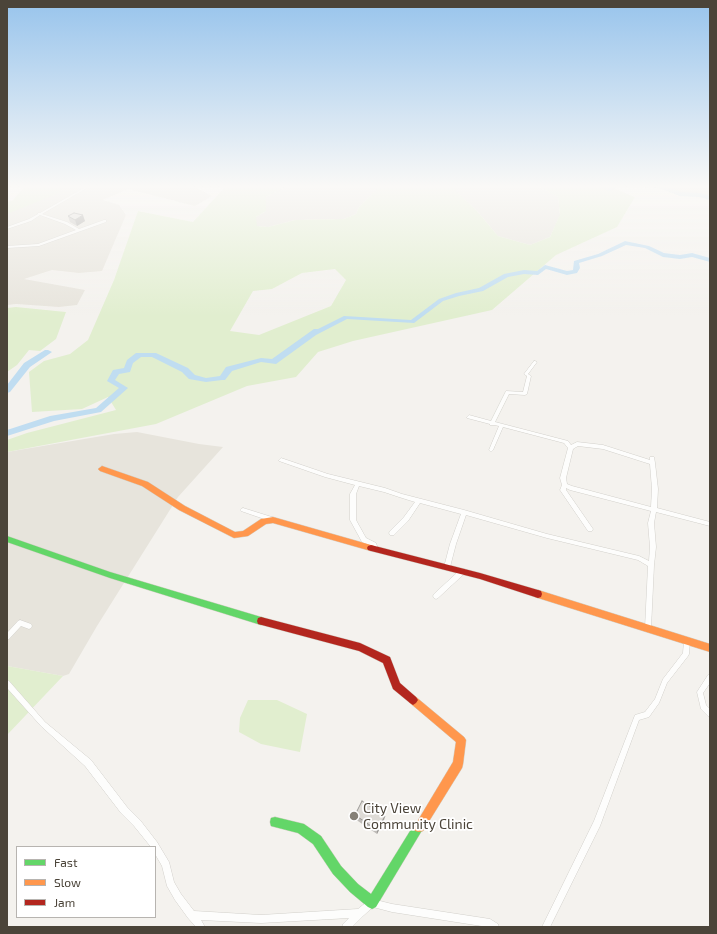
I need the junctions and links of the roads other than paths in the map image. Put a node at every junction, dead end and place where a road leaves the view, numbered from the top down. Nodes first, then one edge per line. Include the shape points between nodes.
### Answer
1 (82, 229) edge
2 (78, 230) joint
3 (7, 247) edge
4 (535, 362) dead end
5 (469, 417) dead end
6 (492, 424) junction
7 (501, 427) junction
8 (571, 448) junction
9 (491, 450) dead end
10 (281, 460) dead end
11 (102, 468) dead end
12 (358, 483) junction
13 (565, 486) junction
14 (419, 500) junction
15 (654, 509) junction
16 (243, 510) dead end
17 (464, 512) junction
18 (272, 520) junction
19 (710, 524) edge
20 (590, 529) dead end
21 (392, 533) dead end
22 (7, 539) edge
23 (375, 549) junction
24 (651, 565) junction
25 (447, 567) junction
26 (463, 571) junction
27 (436, 596) dead end
28 (29, 626) dead end
29 (648, 628) junction
30 (7, 638) edge
31 (687, 641) junction
32 (710, 648) edge
33 (710, 677) edge
34 (7, 683) edge
35 (710, 714) edge
36 (275, 822) dead end
37 (154, 846) edge
38 (156, 850) edge
39 (372, 903) junction
40 (360, 913) junction
41 (191, 915) junction
42 (201, 927) edge
43 (346, 927) edge
44 (495, 927) edge
45 (546, 927) edge

1 - 2 street
2 - 3 street via 38,245
4 - 6 street via 526,374 529,376 525,394 508,392
5 - 6 street
6 - 7 street
7 - 8 street via 556,439 566,442
7 - 9 street
8 - 13 street via 563,478
8 - 15 street via 577,444 603,447 653,460
10 - 12 street via 327,476
11 - 18 street via 145,484 182,508 234,535 245,534 264,521
12 - 14 street
12 - 23 street via 353,494 353,520 364,540 374,545
13 - 15 street
13 - 20 street via 563,490
14 - 17 street
14 - 21 street
15 - 19 street
15 - 24 street via 651,523
16 - 18 street
17 - 24 street via 547,536 639,558
17 - 25 street via 452,544
18 - 23 street
22 - 39 street via 110,575 276,625 360,647 387,660 396,686 461,740 458,764
23 - 25 street
24 - 29 street
25 - 26 street
26 - 27 street
26 - 29 street
28 - 30 street via 20,623
29 - 31 street
31 - 32 street
31 - 45 street via 686,654 665,681 657,701 647,715 637,717 597,823
33 - 35 street via 700,692 703,707
34 - 37 street via 43,724 88,764
36 - 39 street via 300,828 318,840 337,870
38 - 41 street via 166,865 170,883
39 - 40 street
39 - 44 street via 490,923
40 - 41 street via 261,919
40 - 43 street
41 - 42 street

